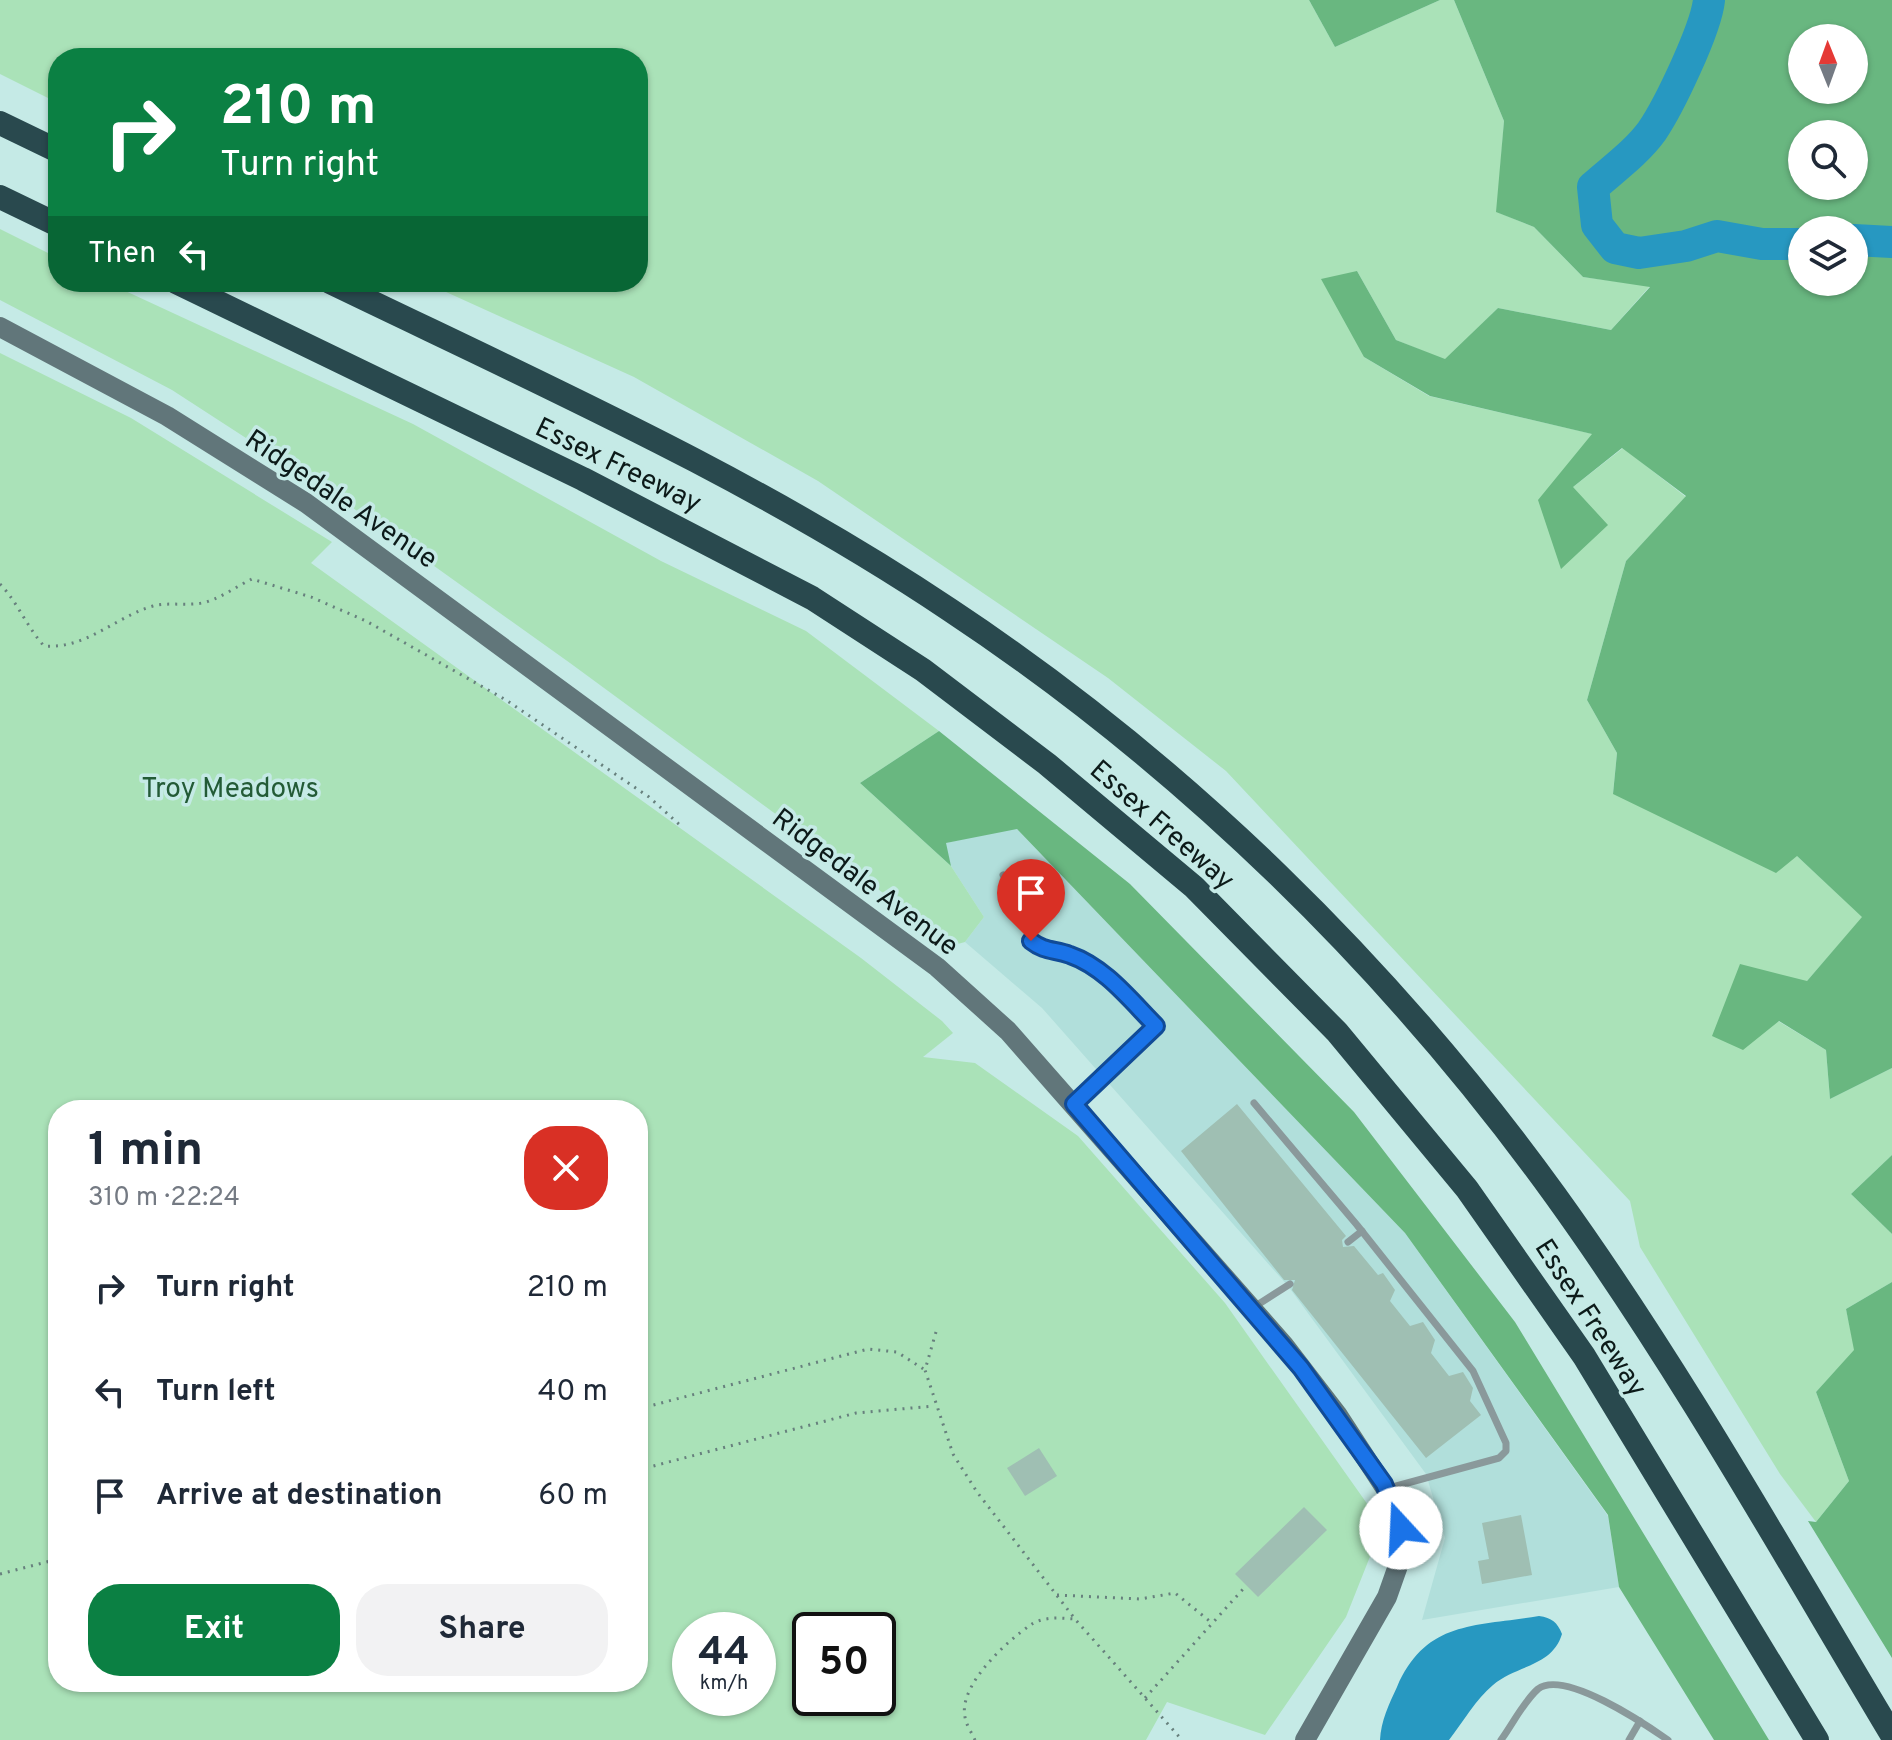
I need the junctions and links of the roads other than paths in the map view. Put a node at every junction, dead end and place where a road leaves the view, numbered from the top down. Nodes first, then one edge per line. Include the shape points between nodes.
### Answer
1 (0, 123) edge
2 (48, 146) edge
3 (0, 197) edge
4 (48, 220) edge
5 (197, 292) edge
6 (351, 292) edge
7 (0, 327) edge
8 (1003, 875) dead end
9 (1254, 1103) dead end
10 (1074, 1104) junction
11 (1362, 1231) junction
12 (1348, 1242) dead end
13 (1290, 1284) dead end
14 (1252, 1309) junction
15 (1387, 1489) junction
16 (1640, 1721) junction
17 (1892, 1735) edge
18 (1305, 1740) edge
19 (1501, 1740) edge
20 (1629, 1740) edge
21 (1668, 1740) edge
22 (1817, 1740) edge

1 - 2 highway
3 - 4 highway
5 - 22 highway, Essex Freeway via 583,479 812,598 923,670 1194,887 1337,1032 1467,1189 1584,1356
6 - 17 highway, Essex Freeway via 678,451 874,560 1042,675 1222,824 1395,998 1554,1194 1686,1394
7 - 10 main road, Ridgedale Avenue via 167,416 383,558 937,967 1008,1031
8 - 10 lane via 1031,941 1105,975 1156,1026
9 - 11 lane
10 - 14 main road, Ridgedale Avenue
11 - 12 lane
11 - 15 lane via 1473,1371 1506,1443 1499,1458
13 - 14 lane
14 - 15 main road, Ridgedale Avenue via 1337,1414
15 - 18 main road, Ridgedale Avenue via 1401,1528 1399,1563 1387,1597
16 - 19 lane via 1594,1696 1554,1683 1539,1688
16 - 20 lane
16 - 21 lane

